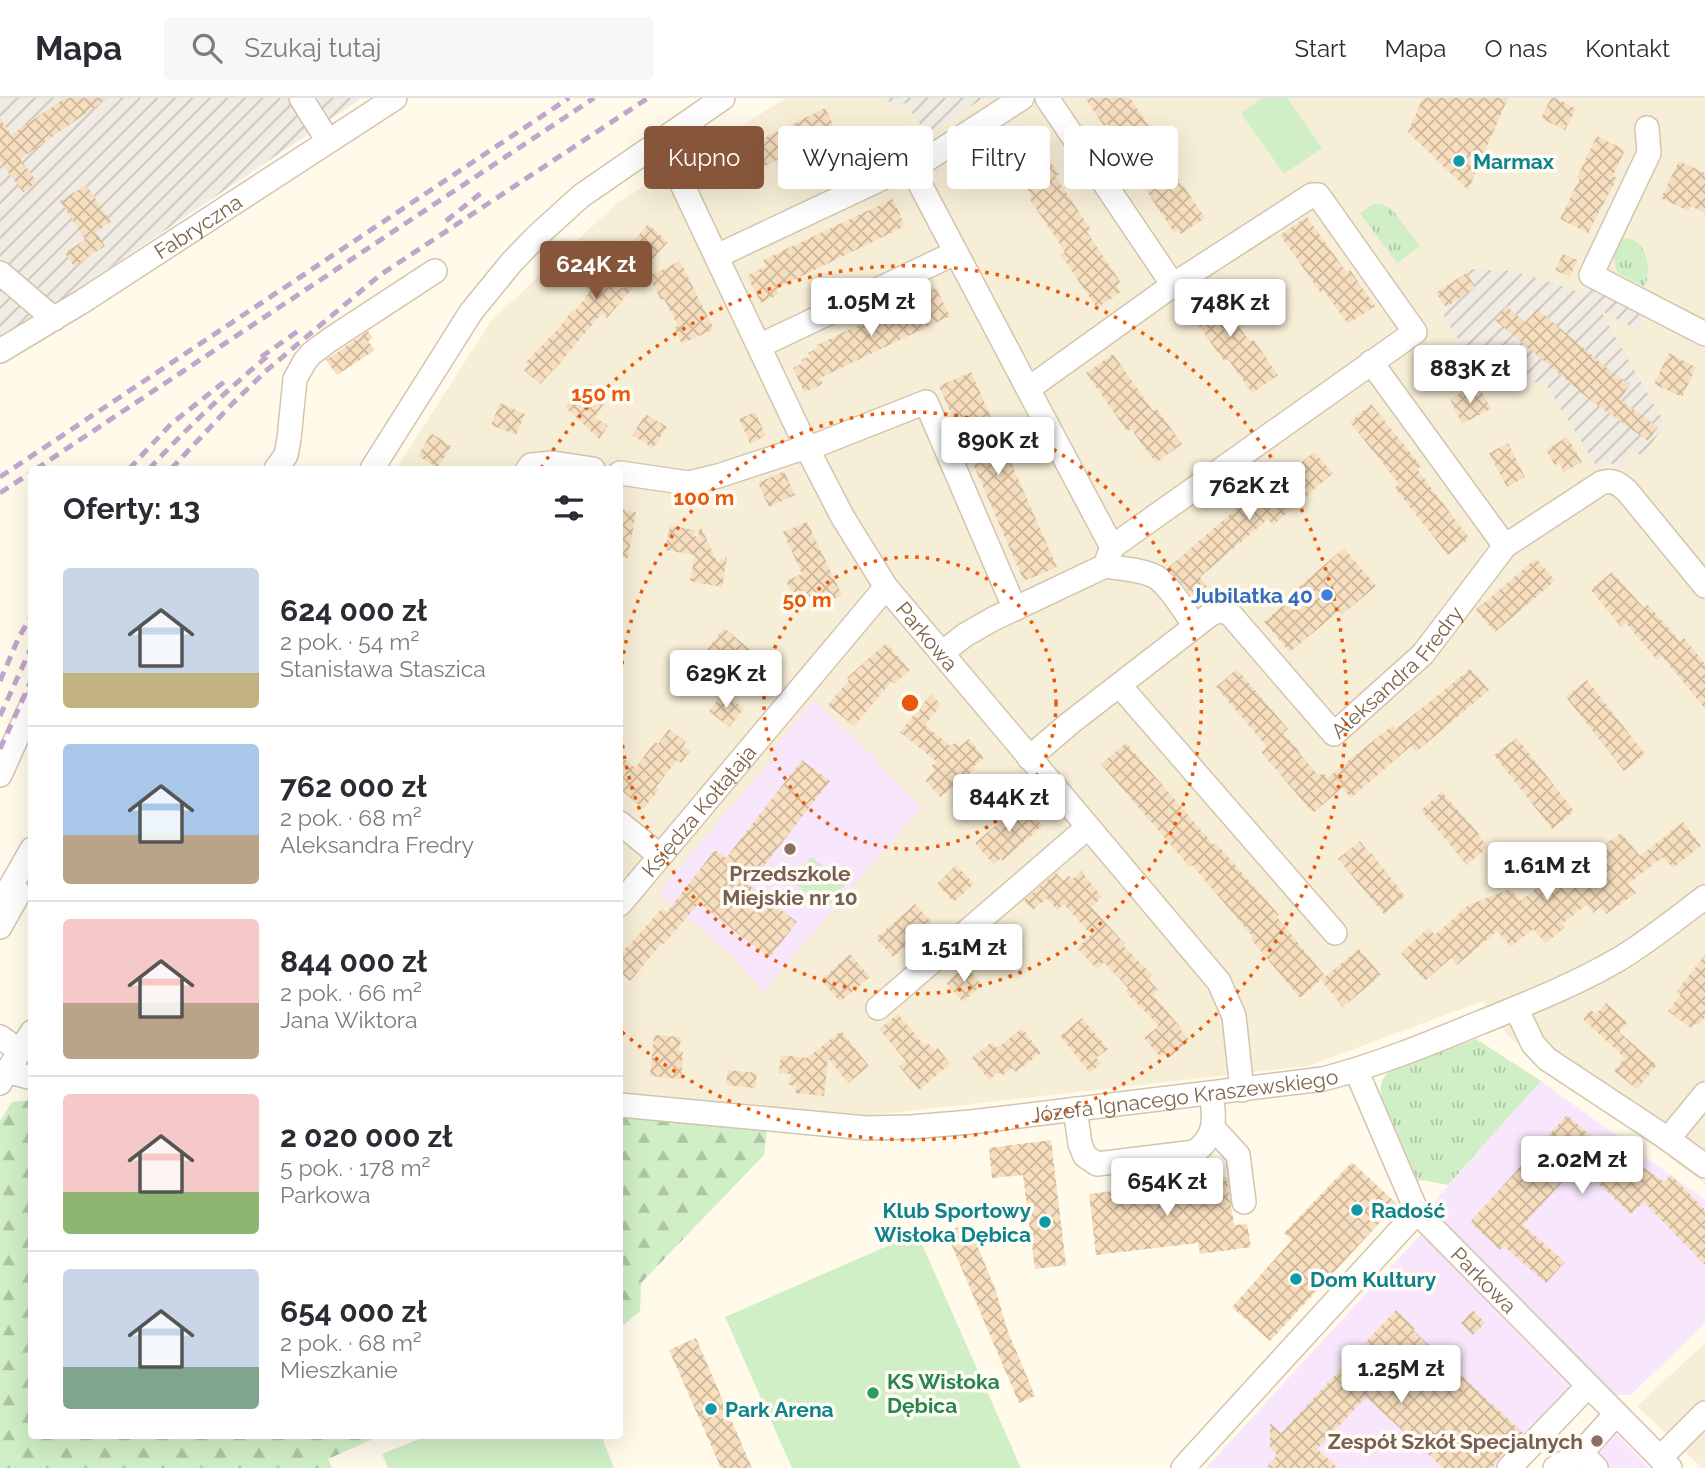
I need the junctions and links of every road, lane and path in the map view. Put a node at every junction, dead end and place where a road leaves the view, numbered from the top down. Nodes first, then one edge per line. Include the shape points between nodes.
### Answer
1 (301, 98) edge
2 (395, 98) edge
3 (723, 98) edge
4 (1022, 98) edge
5 (1047, 98) edge
6 (682, 126) edge
7 (1647, 128) dead end
8 (328, 141) junction
9 (644, 152) edge
10 (933, 155) edge
11 (685, 189) edge
12 (859, 189) edge
13 (922, 189) edge
14 (955, 253) junction
15 (717, 256) junction
16 (435, 271) dead end
17 (0, 273) edge
18 (1173, 285) junction
19 (54, 319) junction
20 (1705, 334) edge
21 (759, 346) junction
22 (0, 351) edge
23 (1371, 362) junction
24 (1028, 389) junction
25 (807, 448) junction
26 (278, 466) edge
27 (374, 466) edge
28 (530, 466) edge
29 (573, 466) edge
30 (623, 473) edge
31 (1505, 546) junction
32 (1109, 556) junction
33 (1705, 586) edge
34 (886, 587) junction
35 (1015, 609) junction
36 (1195, 626) junction
37 (942, 653) junction
38 (1120, 686) junction
39 (28, 713) edge
40 (1029, 758) junction
41 (0, 775) edge
42 (623, 825) edge
43 (1088, 827) junction
44 (28, 856) edge
45 (660, 856) junction
46 (28, 880) edge
47 (1705, 897) edge
48 (623, 900) edge
49 (0, 905) edge
50 (0, 927) edge
51 (1335, 933) dead end
52 (878, 1008) dead end
53 (1516, 1008) junction
54 (0, 1037) edge
55 (15, 1059) edge
56 (1356, 1070) junction
57 (28, 1077) edge
58 (1242, 1090) junction
59 (1210, 1093) junction
60 (1705, 1094) edge
61 (623, 1105) edge
62 (1075, 1109) junction
63 (1213, 1128) junction
64 (1668, 1139) junction
65 (1705, 1166) edge
66 (1244, 1202) dead end
67 (1417, 1212) junction
68 (1588, 1386) junction
69 (1705, 1413) edge
70 (1616, 1414) junction
71 (1589, 1461) edge
72 (1665, 1463) edge
73 (1183, 1468) edge
74 (1509, 1468) edge
75 (1555, 1468) edge

1 - 8 street
2 - 8 street, Fabryczna
3 - 6 street
4 - 10 street
5 - 18 street
7 - 20 street via 1648,153 1591,275
8 - 19 street, Fabryczna
9 - 27 street via 581,196 511,262 471,312
11 - 15 street, Parkowa
12 - 15 street
13 - 14 street
14 - 21 street
14 - 24 street
15 - 21 street, Parkowa
16 - 26 street via 305,361 295,379 289,439
17 - 19 street
18 - 23 street via 1312,194 1318,195 1415,332
18 - 24 street
19 - 22 street, Fabryczna
21 - 25 street, Parkowa
23 - 31 street
23 - 32 street
24 - 32 street
25 - 30 street via 689,483
25 - 34 street, Parkowa
25 - 35 street via 926,402
28 - 29 street
31 - 33 street, Aleksandra Fredry via 1601,483 1612,481 1627,491
31 - 36 street, Aleksandra Fredry via 1423,654 1334,734 1226,611
32 - 35 street
32 - 36 street via 1155,577
34 - 37 street, Parkowa
34 - 45 street, Księdza Kołłątaja
35 - 37 street via 965,635
36 - 38 street, Aleksandra Fredry
37 - 40 street, Parkowa
38 - 40 street, Aleksandra Fredry
38 - 51 street
39 - 41 street
40 - 43 street, Parkowa
42 - 45 street
43 - 52 street
43 - 58 street, Parkowa via 1219,982 1234,1016
44 - 49 street
45 - 48 street, Księdza Kołłątaja
46 - 50 street
47 - 53 street, Józefa Ignacego Kraszewskiego via 1621,958
53 - 56 street, Józefa Ignacego Kraszewskiego
53 - 64 street via 1533,1044 1547,1059
54 - 55 street
55 - 57 street via 18,1074
56 - 58 street, Józefa Ignacego Kraszewskiego
56 - 67 street, Parkowa
58 - 59 street, Józefa Ignacego Kraszewskiego
59 - 62 street, Józefa Ignacego Kraszewskiego
59 - 63 street
60 - 64 street
61 - 62 street, Józefa Ignacego Kraszewskiego via 866,1128 971,1122
62 - 63 street via 1080,1144 1085,1156 1097,1164 1195,1152 1207,1143
63 - 66 street via 1238,1155
64 - 65 street
67 - 68 street, Parkowa
67 - 73 street
68 - 70 street, Parkowa
68 - 74 street
69 - 72 street, Parkowa
70 - 71 street
70 - 72 street, Parkowa
71 - 75 street

